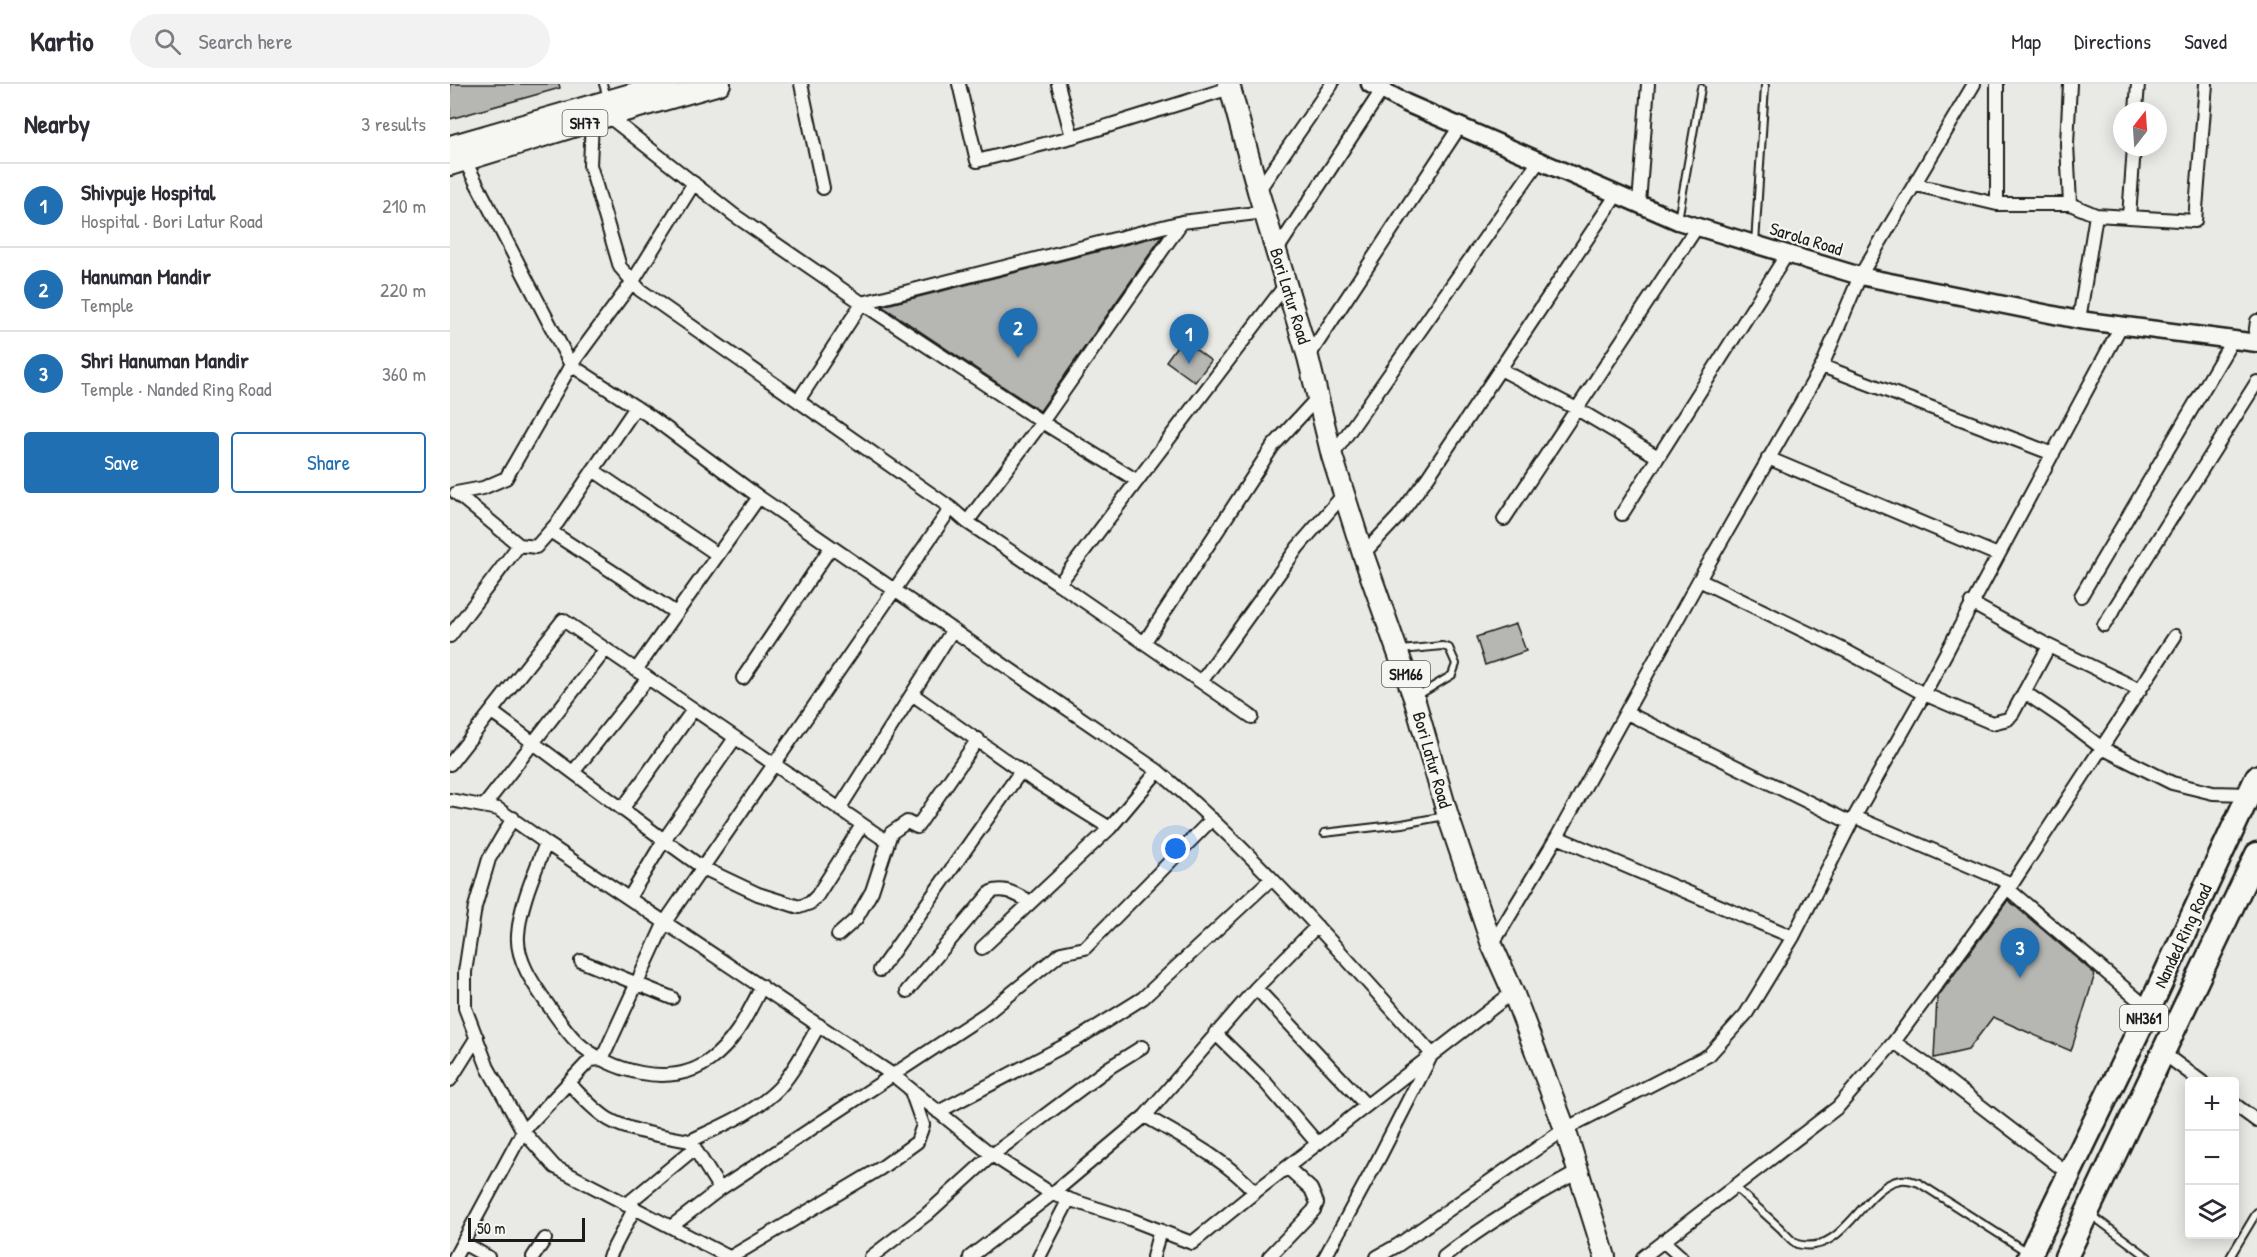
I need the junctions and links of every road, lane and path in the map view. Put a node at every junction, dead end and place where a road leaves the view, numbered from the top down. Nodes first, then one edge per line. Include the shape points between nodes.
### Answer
1 (666, 84) edge
2 (720, 84) edge
3 (801, 84) edge
4 (959, 84) edge
5 (1058, 84) edge
6 (1332, 84) edge
7 (1648, 84) edge
8 (1974, 84) edge
9 (1997, 84) edge
10 (2070, 84) edge
11 (2138, 84) edge
12 (2206, 84) edge
13 (1229, 86) edge
14 (1765, 86) dead end
15 (1376, 87) edge
16 (1701, 88) dead end
17 (2137, 102) edge
18 (603, 105) edge
19 (1460, 126) junction
20 (1072, 137) junction
21 (450, 146) edge
22 (2133, 156) edge
23 (1539, 160) junction
24 (457, 163) edge
25 (694, 183) junction
26 (1916, 185) junction
27 (823, 188) dead end
28 (1258, 191) junction
29 (1617, 194) junction
30 (1639, 204) junction
31 (1997, 204) junction
32 (2070, 204) junction
33 (1265, 212) junction
34 (2096, 215) junction
35 (2129, 217) junction
36 (1678, 221) junction
37 (1182, 222) junction
38 (1697, 227) junction
39 (1755, 244) junction
40 (1277, 250) junction
41 (1787, 254) junction
42 (1860, 276) junction
43 (633, 281) junction
44 (1287, 283) junction
45 (862, 303) junction
46 (2079, 320) junction
47 (2257, 321) edge
48 (2121, 326) junction
49 (2232, 341) junction
50 (2256, 343) edge
51 (1308, 357) junction
52 (571, 365) junction
53 (1821, 366) junction
54 (1500, 369) junction
55 (2257, 382) edge
56 (1319, 396) junction
57 (798, 401) junction
58 (636, 407) junction
59 (1577, 409) junction
60 (1042, 422) junction
61 (2053, 454) junction
62 (1332, 456) junction
63 (1658, 457) junction
64 (1768, 458) junction
65 (593, 470) junction
66 (1136, 480) junction
67 (1345, 493) junction
68 (452, 496) edge
69 (759, 497) junction
70 (951, 508) junction
71 (1622, 514) dead end
72 (1504, 519) dead end
73 (968, 522) junction
74 (550, 531) junction
75 (519, 545) junction
76 (831, 547) junction
77 (1364, 554) junction
78 (718, 555) junction
79 (1998, 555) junction
80 (1699, 580) junction
81 (1059, 584) junction
82 (892, 590) junction
83 (2081, 596) dead end
84 (1971, 603) junction
85 (676, 613) junction
86 (2104, 625) dead end
87 (952, 631) junction
88 (450, 636) edge
89 (2175, 636) dead end
90 (1144, 643) junction
91 (2049, 646) junction
92 (606, 649) junction
93 (1397, 651) junction
94 (636, 670) junction
95 (648, 678) junction
96 (742, 678) dead end
97 (1201, 682) junction
98 (2140, 690) junction
99 (2024, 692) junction
100 (912, 694) junction
101 (1924, 694) junction
102 (1414, 698) junction
103 (693, 710) junction
104 (492, 711) junction
105 (1627, 713) junction
106 (1252, 717) dead end
107 (735, 738) junction
108 (978, 739) junction
109 (534, 742) junction
110 (2102, 748) junction
111 (450, 764) edge
112 (774, 765) junction
113 (574, 771) junction
114 (1021, 771) junction
115 (1158, 771) junction
116 (2253, 785) edge
117 (450, 800) edge
118 (484, 806) junction
119 (623, 808) junction
120 (839, 809) junction
121 (1448, 816) junction
122 (513, 818) junction
123 (1212, 819) junction
124 (1853, 820) junction
125 (862, 825) junction
126 (1110, 828) junction
127 (1324, 833) dead end
128 (1557, 837) junction
129 (664, 840) junction
130 (888, 842) junction
131 (546, 843) junction
132 (2257, 854) edge
133 (703, 868) junction
134 (1271, 879) junction
135 (2010, 886) junction
136 (629, 898) junction
137 (1031, 903) junction
138 (665, 921) junction
139 (1317, 926) junction
140 (838, 935) dead end
141 (1793, 937) junction
142 (1492, 945) junction
143 (982, 948) dead end
144 (581, 961) dead end
145 (880, 970) dead end
146 (638, 984) junction
147 (762, 986) junction
148 (1256, 988) junction
149 (907, 991) dead end
150 (1513, 992) junction
151 (672, 998) dead end
152 (2149, 1009) junction
153 (819, 1024) junction
154 (1215, 1033) junction
155 (477, 1037) junction
156 (1894, 1042) junction
157 (1142, 1047) dead end
158 (2163, 1053) junction
159 (1432, 1054) junction
160 (602, 1059) junction
161 (893, 1075) junction
162 (2195, 1077) edge
163 (450, 1080) edge
164 (569, 1083) junction
165 (911, 1089) junction
166 (1366, 1105) junction
167 (2239, 1107) edge
168 (938, 1112) junction
169 (1145, 1116) junction
170 (2257, 1121) edge
171 (1565, 1130) junction
172 (523, 1131) junction
173 (1317, 1143) junction
174 (692, 1145) junction
175 (992, 1155) junction
176 (1287, 1167) junction
177 (1578, 1172) junction
178 (2069, 1174) junction
179 (1735, 1186) junction
180 (720, 1189) junction
181 (1255, 1192) junction
182 (1052, 1194) junction
183 (1069, 1199) junction
184 (630, 1207) junction
185 (2087, 1212) junction
186 (2257, 1212) edge
187 (672, 1226) junction
188 (1160, 1230) junction
189 (545, 1239) dead end
190 (1663, 1241) junction
191 (463, 1243) junction
192 (2030, 1255) edge
193 (1042, 1256) edge
194 (455, 1257) edge
195 (488, 1257) edge
196 (533, 1257) edge
197 (609, 1257) edge
198 (730, 1257) edge
199 (870, 1257) edge
200 (970, 1257) edge
201 (1153, 1257) edge
202 (1269, 1257) edge
203 (1325, 1257) edge
204 (1377, 1257) edge
205 (1444, 1257) edge
206 (1605, 1257) edge
207 (1643, 1257) edge
208 (1681, 1257) edge
209 (2066, 1257) edge
210 (2148, 1257) edge
211 (2230, 1257) edge

1 - 18 main road, SH77
2 - 18 main road, SH77
3 - 27 street
4 - 20 street via 977,161
5 - 20 street
6 - 28 street
7 - 30 street
8 - 26 street
9 - 31 street
10 - 32 street
11 - 17 street
12 - 35 street via 2195,221
13 - 20 street
13 - 28 main road, Bori Latur Road / SH166
14 - 39 lane
15 - 19 main road, Sarola Road
15 - 40 street
16 - 36 lane
18 - 21 main road, SH77
18 - 24 main road, SH77
18 - 25 street
18 - 43 street via 590,165 620,267
19 - 23 main road, Sarola Road
19 - 51 street
22 - 35 street
23 - 29 main road, Sarola Road
23 - 62 street
24 - 52 street
25 - 43 street
25 - 45 street
26 - 31 street
26 - 42 street
28 - 33 main road, Bori Latur Road / SH166
29 - 30 main road, Sarola Road
29 - 54 street
30 - 36 main road, Sarola Road
31 - 32 street
32 - 34 street
33 - 37 street
33 - 40 main road, Bori Latur Road / SH166
34 - 35 street
34 - 46 street
36 - 38 main road, Sarola Road
37 - 45 street
37 - 60 street
38 - 39 main road, Sarola Road
38 - 59 street
39 - 41 main road, Sarola Road
40 - 44 main road, Bori Latur Road / SH166
41 - 42 main road, Sarola Road
41 - 63 street
42 - 46 main road, Sarola Road
42 - 53 street
43 - 52 street
43 - 57 street via 640,290
44 - 51 main road, Bori Latur Road / SH166
44 - 66 street
45 - 57 street
45 - 60 street
46 - 48 main road, Sarola Road
47 - 50 street
48 - 49 main road, Sarola Road
48 - 61 street
49 - 50 main road, Sarola Road
49 - 83 street
51 - 56 main road, Bori Latur Road / SH166
52 - 58 street
52 - 68 street via 506,478
53 - 61 street
53 - 64 street
54 - 59 street
54 - 77 street via 1398,517
55 - 86 street
56 - 62 main road, Bori Latur Road / SH166
56 - 90 street via 1273,446
57 - 70 street
58 - 65 street
58 - 69 street
59 - 63 street
59 - 72 street
60 - 66 street
60 - 73 street
61 - 79 street
62 - 67 main road, Bori Latur Road / SH166
63 - 71 street
64 - 79 street
64 - 80 street
65 - 74 street
65 - 78 street
66 - 81 street
67 - 77 main road, Bori Latur Road / SH166
67 - 97 street via 1298,547
68 - 75 street
69 - 76 street
69 - 78 street
70 - 73 street
70 - 82 street
73 - 81 street
74 - 75 street via 536,547
74 - 85 street
75 - 88 street
76 - 82 street
76 - 96 street
77 - 93 main road, Bori Latur Road / SH166
78 - 85 street
79 - 84 street
80 - 101 street via 1846,651
80 - 105 street
81 - 90 street
82 - 87 street
82 - 112 street
84 - 91 street
84 - 101 street
85 - 94 street
87 - 100 street
87 - 115 street
89 - 98 street
90 - 97 street
91 - 98 street
91 - 99 street
92 - 94 street
92 - 104 street via 563,620
92 - 109 street
93 - 102 main road, Bori Latur Road / SH166
93 - 102 lane via 1442,646 1449,648 1456,664 1452,675
94 - 95 street
95 - 103 street
95 - 113 street
97 - 106 street
98 - 110 street
99 - 101 street via 2008,719 1992,723
99 - 110 street
100 - 108 street
100 - 120 street
101 - 124 street
102 - 121 main road, Bori Latur Road / SH166
103 - 107 street
103 - 119 street
104 - 109 street
104 - 111 street
105 - 124 street
105 - 128 street
107 - 112 street
107 - 129 street
108 - 114 street
108 - 130 street via 917,827 908,822 891,833
109 - 113 street
109 - 118 street
110 - 116 street via 2188,788 2213,793
110 - 135 street
112 - 120 street
112 - 133 street
113 - 119 street
114 - 126 street
114 - 145 street
115 - 123 street
115 - 126 street
116 - 152 highway, Nanded Ring Road / NH361
117 - 118 street
118 - 122 street
119 - 129 street
120 - 125 street
121 - 127 lane
121 - 142 main road, Bori Latur Road / SH166
122 - 131 street
122 - 155 street via 489,859 475,907 465,972 465,1008
123 - 134 street
123 - 161 street via 1085,948 1061,953 987,1013
124 - 135 street
124 - 141 street
125 - 130 street
125 - 133 street via 817,896 799,908
126 - 137 street
128 - 141 street
128 - 142 street
129 - 133 street
129 - 136 street
130 - 140 street via 872,891 856,919
131 - 136 street
131 - 160 street via 526,894 518,935 520,957 563,1026 577,1042
132 - 158 highway, NH361
133 - 138 street
134 - 139 street
134 - 168 street via 1143,998 1079,1038
135 - 152 street
135 - 156 street
136 - 138 street
137 - 143 street
137 - 149 street via 1007,890 992,892
138 - 146 street
138 - 147 street
139 - 148 street
139 - 159 street
141 - 171 street via 1746,1014 1709,1055
142 - 150 main road, Bori Latur Road / SH166
144 - 146 street
146 - 151 street
146 - 160 street
147 - 153 street
147 - 160 street via 729,1042 710,1061 686,1073 652,1075
148 - 154 street
148 - 166 street
150 - 159 street
150 - 171 main road, Bori Latur Road / SH166
152 - 178 highway, Nanded Ring Road / NH361
153 - 161 street
153 - 174 street via 778,1089
154 - 169 street
154 - 173 street via 1264,1081
155 - 163 street
155 - 172 street via 488,1068
156 - 178 street
156 - 179 street via 1838,1107
157 - 175 street
158 - 162 street
158 - 185 highway, NH361
159 - 166 street
159 - 203 street
160 - 164 street via 590,1060
161 - 165 street
161 - 180 street
164 - 172 street
164 - 174 street via 609,1120
165 - 168 street
165 - 198 street via 923,1125 916,1142 881,1168
166 - 173 street
167 - 170 street
168 - 175 street
169 - 181 street via 1212,1156
169 - 182 street
171 - 177 main road, Bori Latur Road / SH166
171 - 204 street
172 - 184 street via 555,1167
172 - 191 street
173 - 176 street
174 - 180 street
174 - 184 street
175 - 182 street
175 - 199 street via 927,1214
176 - 181 street
176 - 202 street via 1311,1189 1317,1203
177 - 205 street via 1537,1194
177 - 206 main road, Bori Latur Road / SH166
178 - 192 highway, Nanded Ring Road / NH361
179 - 190 street
179 - 192 lane via 1796,1244 1821,1247 1847,1230 1888,1185 1908,1180 1919,1183
180 - 187 street
181 - 188 street via 1192,1243
182 - 183 street
182 - 200 street
183 - 188 street
183 - 193 street
184 - 187 street
184 - 197 street
185 - 209 highway, NH361
185 - 210 lane
186 - 211 lane
187 - 198 street
188 - 201 street
189 - 196 street
190 - 207 street
190 - 208 street
191 - 194 street
191 - 195 street

